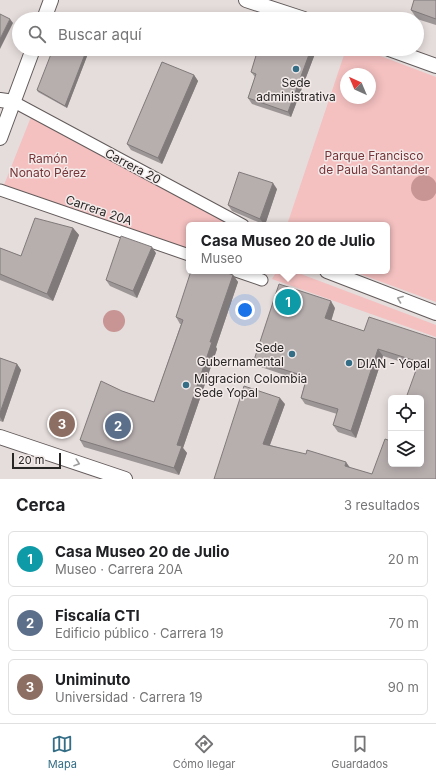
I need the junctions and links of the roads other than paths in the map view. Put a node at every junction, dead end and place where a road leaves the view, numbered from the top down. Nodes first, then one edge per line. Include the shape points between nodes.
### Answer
1 (51, 0) edge
2 (246, 0) edge
3 (47, 12) edge
4 (283, 12) edge
5 (30, 56) edge
6 (408, 56) edge
7 (436, 66) edge
8 (0, 100) edge
9 (14, 102) junction
10 (0, 138) edge
11 (0, 190) edge
12 (237, 222) edge
13 (186, 254) edge
14 (245, 274) edge
15 (335, 274) edge
16 (262, 280) dead end
17 (436, 313) edge
18 (0, 437) edge
19 (125, 479) edge

1 - 3 street
2 - 4 street
5 - 9 street
6 - 7 street
8 - 9 street, Carrera 20
9 - 10 street
9 - 12 street, Carrera 20
11 - 13 street, Carrera 20A
14 - 16 street
17 -> 15 street
18 -> 19 street

